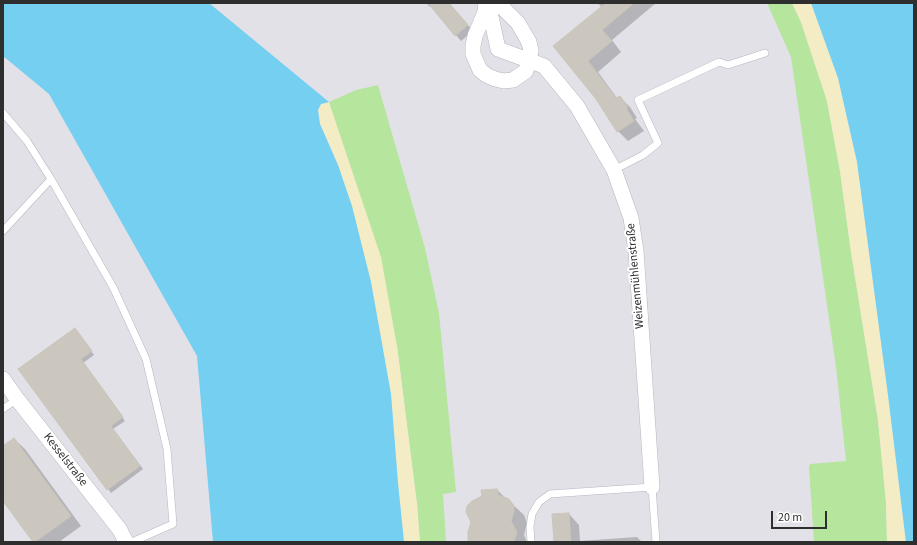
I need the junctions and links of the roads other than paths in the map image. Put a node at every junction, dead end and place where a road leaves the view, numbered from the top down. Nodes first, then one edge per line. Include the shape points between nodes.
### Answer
1 (487, 3) edge
2 (498, 3) edge
3 (765, 54) dead end
4 (530, 61) junction
5 (3, 113) edge
6 (614, 170) junction
7 (51, 179) junction
8 (3, 231) edge
9 (3, 378) edge
10 (17, 399) junction
11 (3, 409) edge
12 (652, 487) junction
13 (126, 542) edge
14 (132, 542) edge
15 (531, 542) edge
16 (656, 542) edge

1 - 4 street, Weizenmühlenstraße via 498,48
1 - 4 street via 473,46 473,54 480,70 496,79 513,80 526,71
2 - 4 street via 525,34 531,51
3 - 6 lane via 728,65 719,62 638,100 658,143 643,155
4 - 6 street, Weizenmühlenstraße via 544,66 577,106
5 - 7 lane via 27,141
6 - 12 street, Weizenmühlenstraße via 631,218 636,251
7 - 8 lane
7 - 14 lane via 113,287 146,359 167,449 173,524
9 - 10 street, Kesselstraße
10 - 11 lane
10 - 13 street, Kesselstraße via 120,530
12 - 15 lane via 550,494 539,502 532,514
12 - 16 lane

